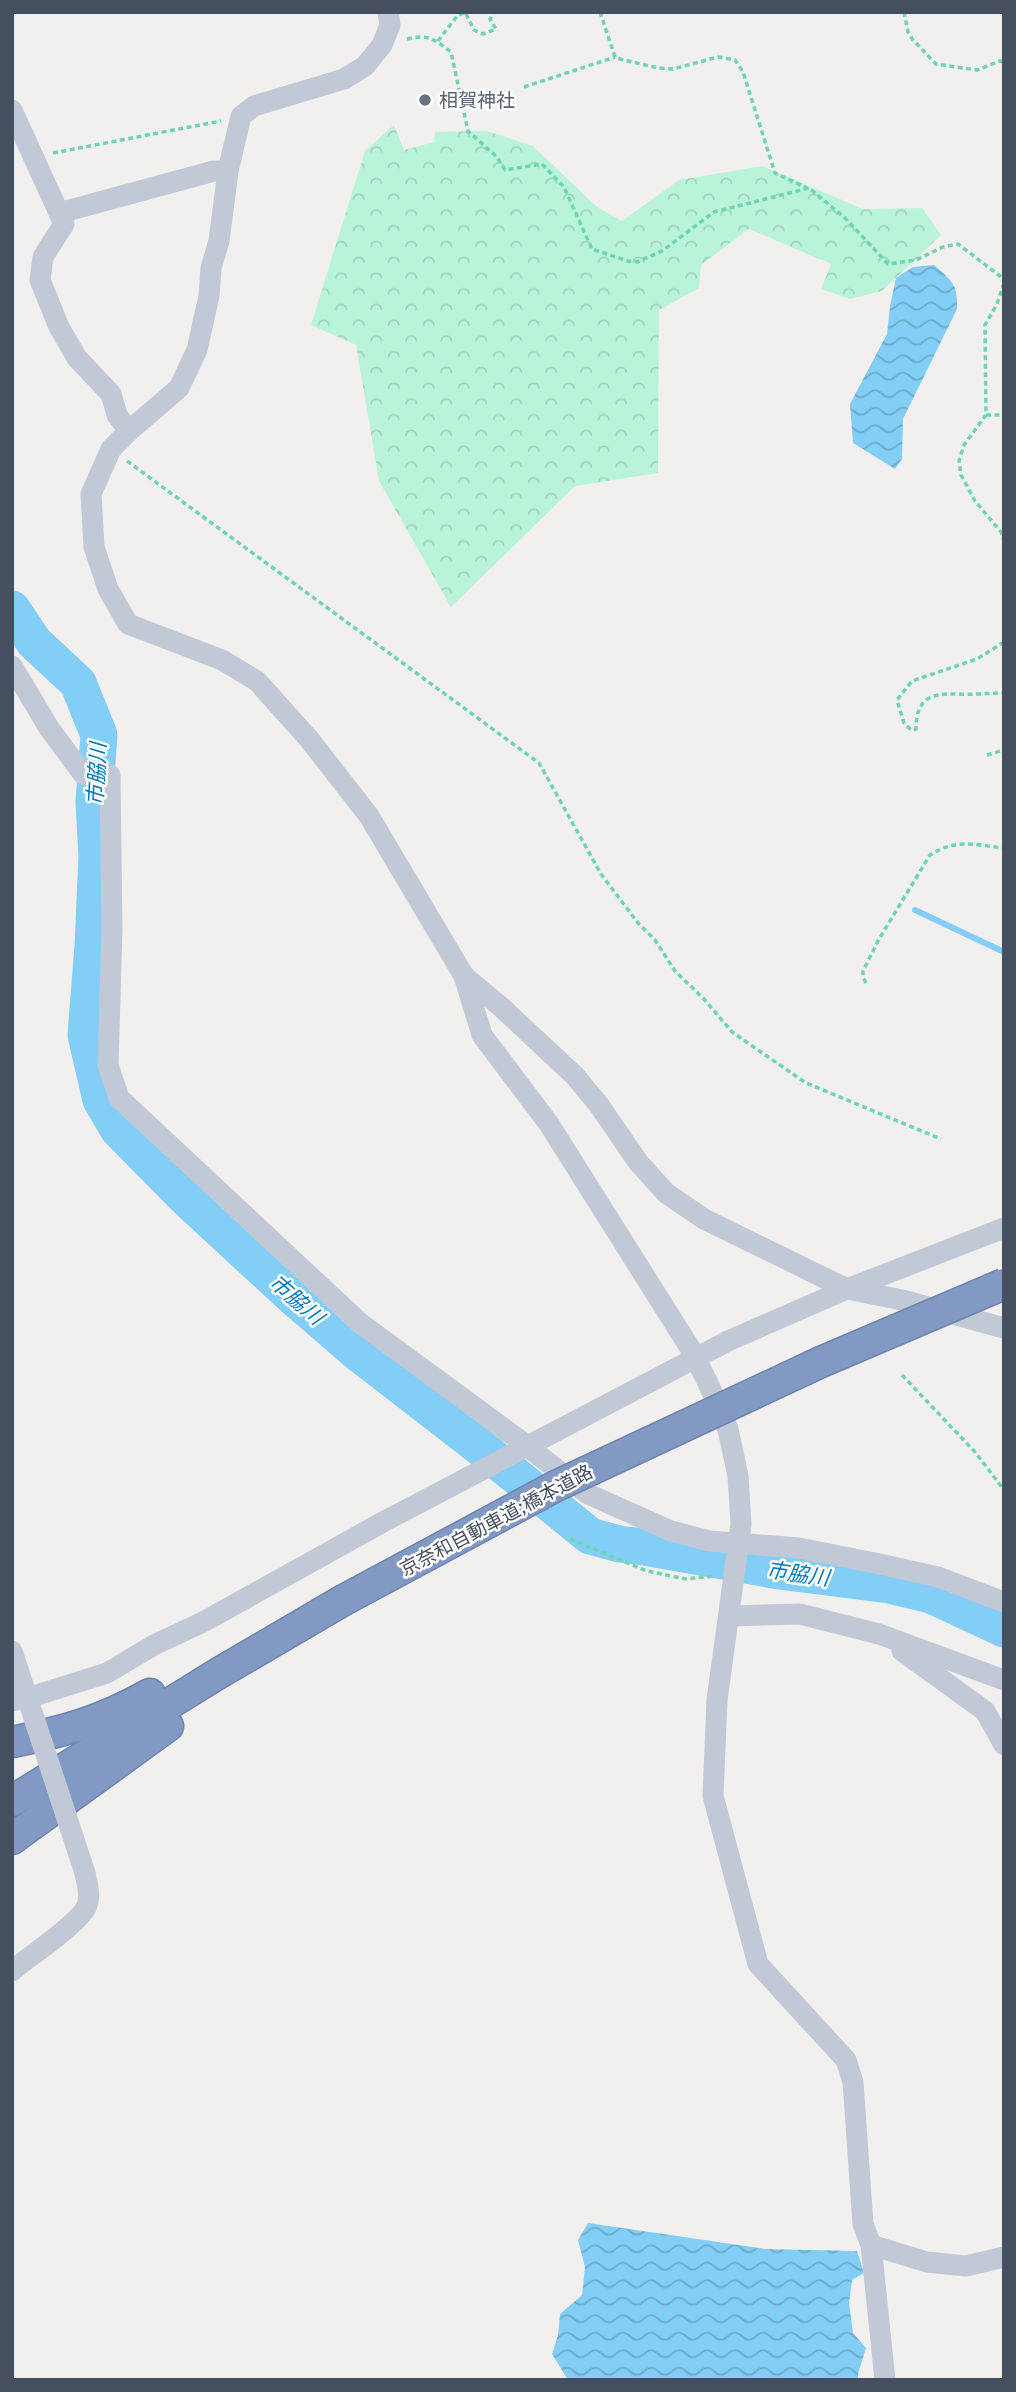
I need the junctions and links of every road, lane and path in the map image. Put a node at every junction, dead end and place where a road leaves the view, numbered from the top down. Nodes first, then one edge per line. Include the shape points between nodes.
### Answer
1 (388, 12) edge
2 (495, 12) edge
3 (600, 12) edge
4 (904, 12) edge
5 (437, 42) junction
6 (382, 45) junction
7 (615, 57) junction
8 (1004, 62) edge
9 (524, 87) dead end
10 (12, 110) edge
11 (226, 120) dead end
12 (32, 158) junction
13 (228, 171) junction
14 (809, 188) junction
15 (59, 213) junction
16 (1004, 281) edge
17 (986, 415) junction
18 (1004, 415) edge
19 (129, 431) junction
20 (111, 449) junction
21 (1004, 541) edge
22 (1004, 642) edge
23 (12, 666) edge
24 (1004, 693) edge
25 (1004, 750) edge
26 (987, 755) dead end
27 (1004, 848) edge
28 (464, 976) junction
29 (866, 983) dead end
30 (941, 1139) dead end
31 (1004, 1228) edge
32 (1004, 1284) edge
33 (847, 1289) junction
34 (1004, 1328) edge
35 (902, 1376) dead end
36 (1004, 1490) edge
37 (570, 1539) dead end
38 (739, 1544) junction
39 (719, 1576) dead end
40 (1004, 1602) edge
41 (730, 1616) junction
42 (293, 1630) junction
43 (879, 1634) junction
44 (12, 1651) edge
45 (219, 1673) junction
46 (1004, 1679) edge
47 (12, 1700) edge
48 (12, 1742) edge
49 (1004, 1745) edge
50 (12, 1801) edge
51 (12, 1839) edge
52 (12, 1971) edge
53 (871, 2245) junction
54 (1004, 2257) edge
55 (885, 2380) edge

1 - 6 street via 390,25
2 - 5 path via 490,19 496,29 483,34 474,30 465,12
3 - 7 path
4 - 8 path via 908,32 936,64 977,70
5 - 6 path via 423,35
5 - 14 path via 451,52 468,131 505,170 542,164 564,187 592,249 637,262 662,251 714,212
6 - 13 street via 365,66 344,79 254,106 241,116
7 - 9 path
7 - 14 path via 673,69 718,57 735,60 743,72 775,173
10 - 12 street
11 - 12 path
12 - 15 street
13 - 15 street
13 - 19 street via 197,350 179,388
14 - 16 path via 888,264 916,260 958,244
15 - 19 street via 64,224 43,257 40,280 77,358 111,394 117,415
16 - 17 path via 985,325
17 - 18 path
17 - 21 path via 964,444 961,475
19 - 20 street
20 - 28 street via 91,494 94,547 108,589 128,624 222,660 257,681 369,816
20 - 30 path via 539,763 601,874 675,971 732,1032 806,1083
22 - 24 path via 977,659 912,681 897,700 911,730 916,729 916,714 925,700 944,693
23 - 38 street via 83,774 110,775 108,1065 119,1098 359,1323 588,1494 671,1531
25 - 26 path
27 - 29 path via 953,844 930,855 879,939 863,971
28 - 33 street via 575,1076 666,1193 704,1219
28 - 38 street via 482,1035 549,1124 708,1383 728,1429 738,1476
31 - 33 street
32 - 42 highway, 京奈和自動車道;橋本道路, bridge via 821,1362 556,1486
33 - 34 street
33 - 47 street, bridge via 728,1341 107,1673
35 - 36 path via 975,1452
37 - 39 path via 647,1571 686,1579
38 - 40 street via 799,1548 925,1574
38 - 41 street
41 - 43 street via 800,1614
41 - 53 street via 717,1700 713,1796 758,1964 846,2060 853,2082 863,2224
42 - 45 highway, 京奈和自動車道;橋本道路
42 - 51 highway
43 - 46 street
43 - 49 street via 985,1712
44 - 52 street, bridge via 90,1894 87,1909 72,1924
45 - 48 highway via 175,1681 116,1713 63,1732
45 - 50 highway, 京奈和自動車道;橋本道路
53 - 54 street via 927,2262 967,2266
53 - 55 street

